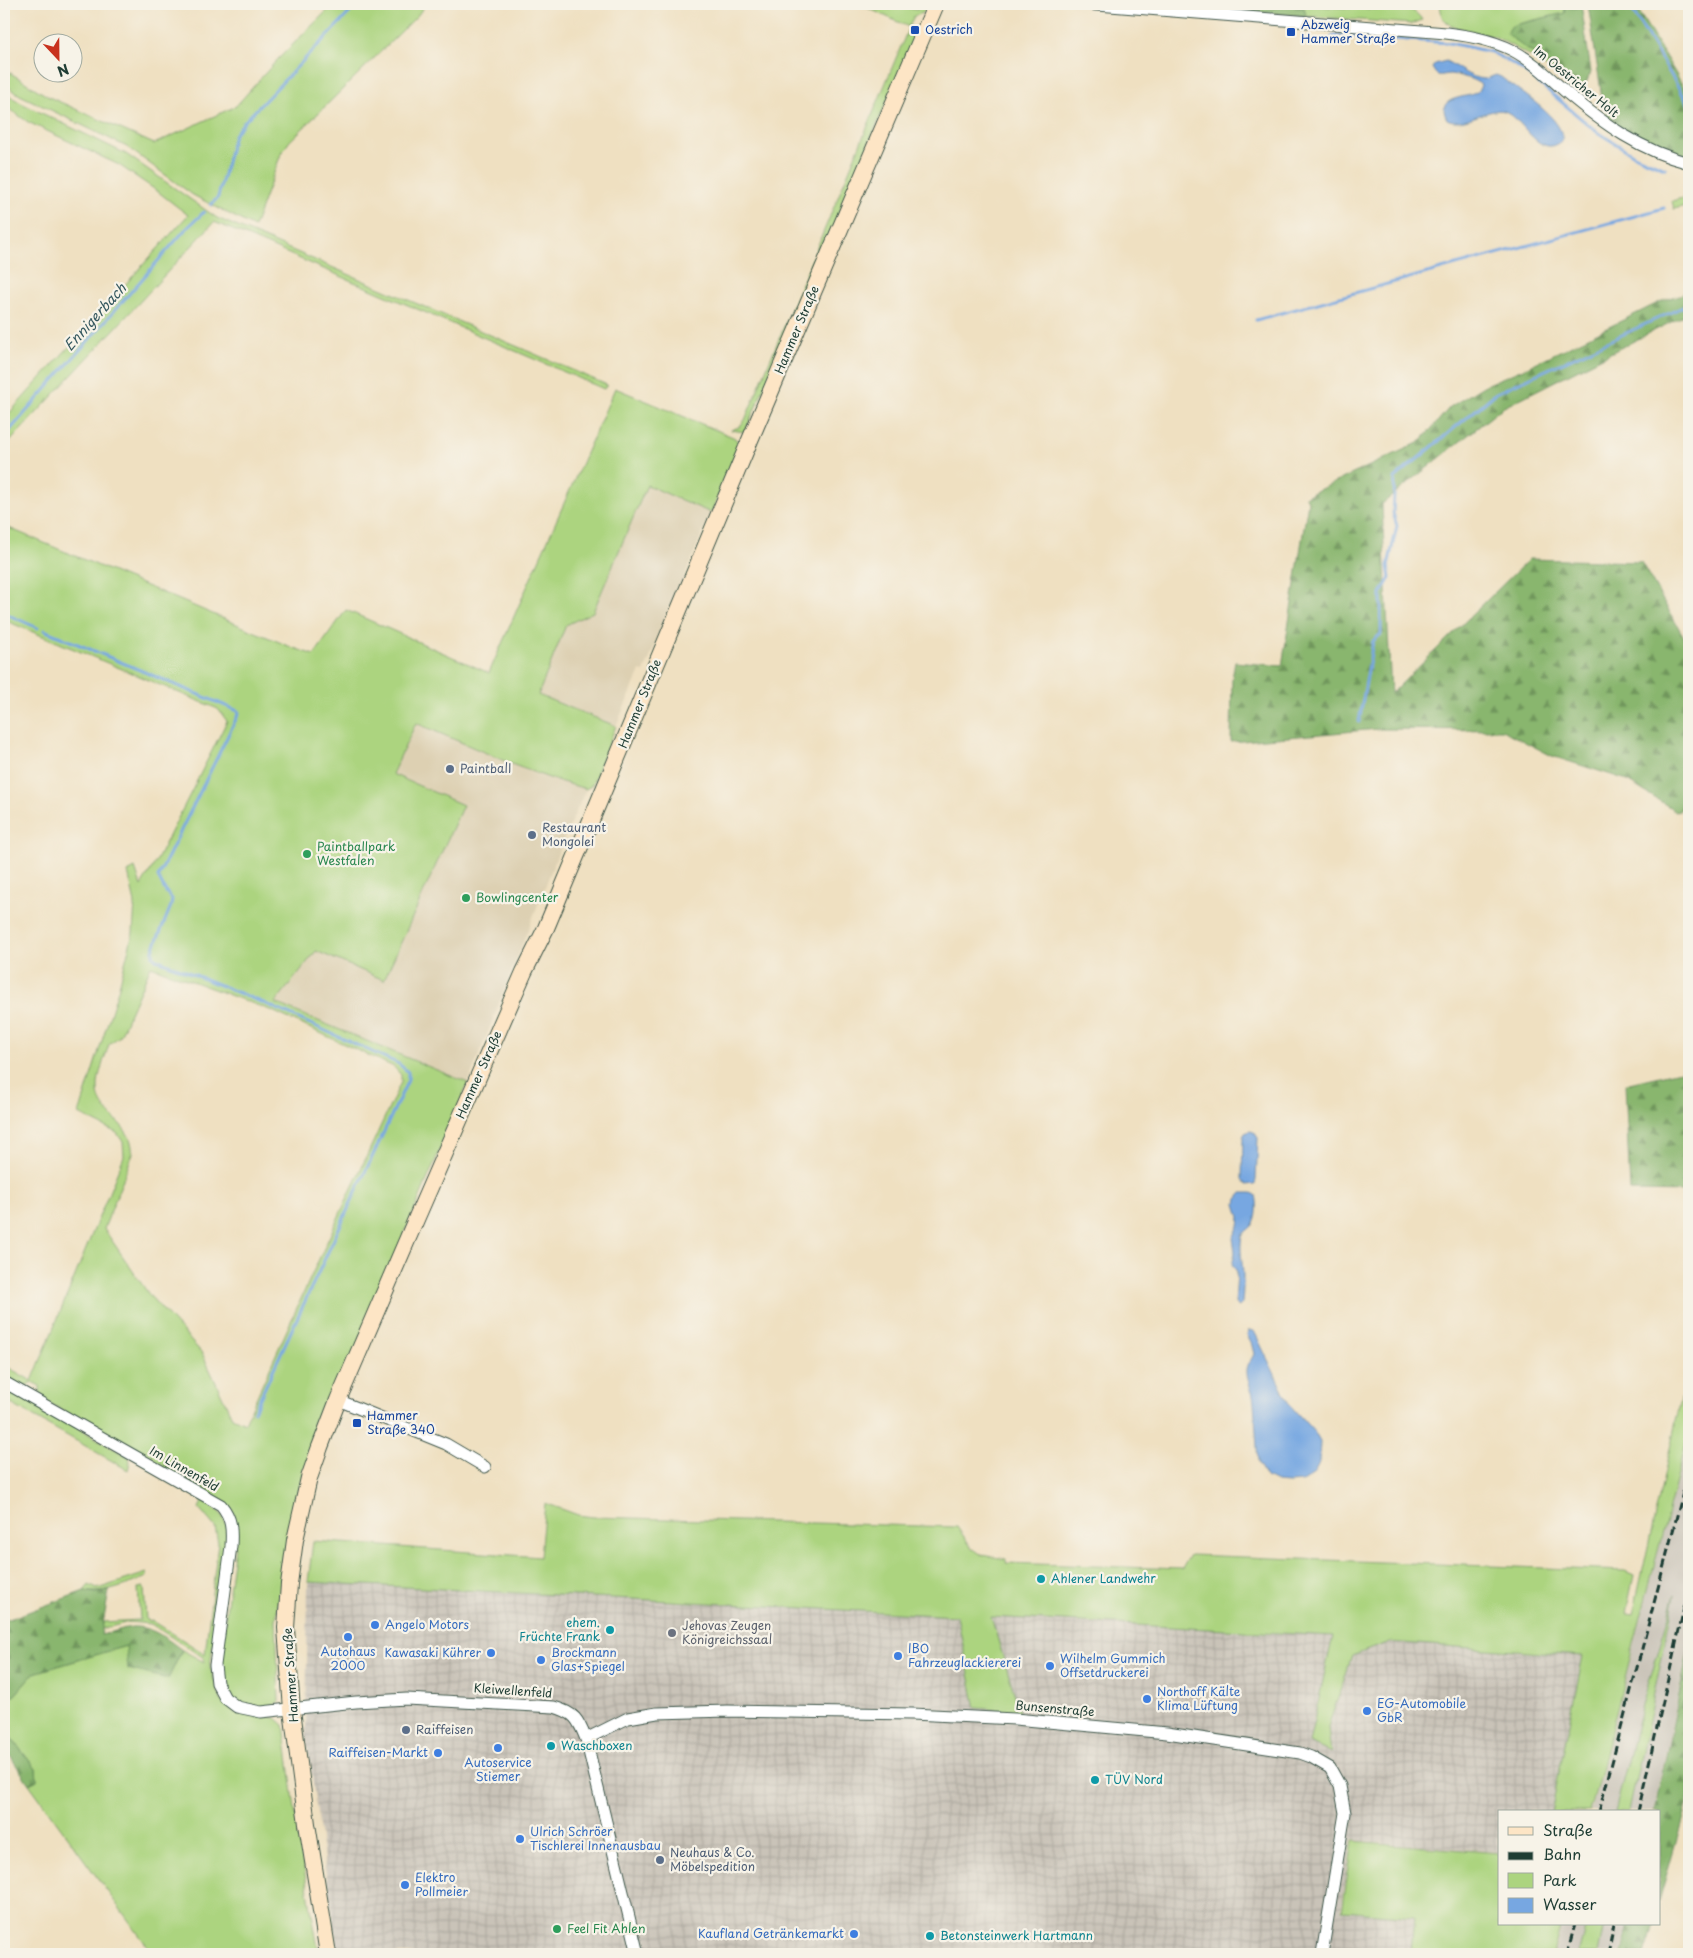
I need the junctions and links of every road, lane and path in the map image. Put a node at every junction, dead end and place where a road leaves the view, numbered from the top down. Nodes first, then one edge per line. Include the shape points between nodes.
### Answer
1 (936, 4) edge
2 (1085, 4) edge
3 (1689, 163) edge
4 (4, 1382) edge
5 (338, 1400) junction
6 (485, 1467) dead end
7 (292, 1710) junction
8 (586, 1739) junction
9 (328, 1954) edge
10 (638, 1954) edge
11 (1322, 1954) edge

1 - 5 main road, Hammer Straße via 554,910
2 - 3 street, Im Oestricher Holt via 1476,38 1513,51 1529,61 1624,136
4 - 7 street, Im Linnenfeld via 221,1505 230,1518 232,1529 214,1665 217,1683 225,1698 237,1708 261,1712
5 - 6 street via 446,1444
5 - 7 main road, Hammer Straße via 309,1478 295,1540 286,1628
7 - 8 street, Kleiwellenfeld via 406,1699 554,1707 569,1712 579,1722
7 - 9 main road, Hammer Straße
8 - 10 street, Kleiwellenfeld
8 - 11 street, Bunsenstraße via 628,1718 657,1713 912,1714 1015,1719 1167,1733 1300,1753 1330,1768 1340,1786 1345,1813

